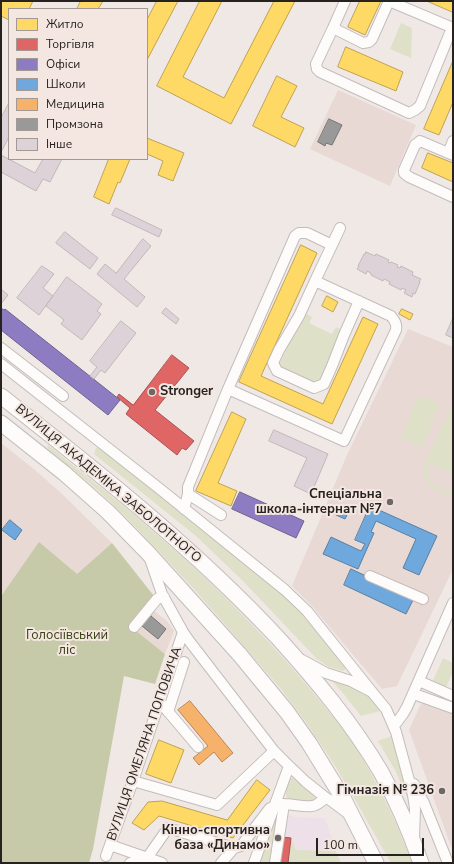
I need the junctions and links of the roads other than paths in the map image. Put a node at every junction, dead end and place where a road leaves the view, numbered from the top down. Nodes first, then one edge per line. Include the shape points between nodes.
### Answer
1 (344, 1) edge
2 (389, 1) edge
3 (333, 28) junction
4 (453, 28) edge
5 (453, 141) edge
6 (451, 154) edge
7 (453, 197) edge
8 (340, 228) dead end
9 (332, 245) junction
10 (315, 281) junction
11 (359, 302) junction
12 (1, 348) edge
13 (1, 364) edge
14 (228, 389) junction
15 (1, 396) edge
16 (63, 396) dead end
17 (1, 423) edge
18 (188, 494) junction
19 (184, 509) junction
20 (222, 515) dead end
21 (148, 553) junction
22 (370, 576) dead end
23 (164, 597) junction
24 (423, 599) dead end
25 (453, 603) edge
26 (134, 627) dead end
27 (183, 632) junction
28 (292, 654) junction
29 (184, 662) dead end
30 (350, 663) junction
31 (339, 678) junction
32 (419, 681) junction
33 (372, 692) junction
34 (452, 693) edge
35 (414, 694) junction
36 (160, 702) junction
37 (453, 708) edge
38 (168, 712) junction
39 (394, 726) junction
40 (198, 747) dead end
41 (274, 751) junction
42 (289, 766) junction
43 (407, 771) junction
44 (133, 781) junction
45 (326, 798) junction
46 (279, 806) junction
47 (353, 817) junction
48 (413, 841) junction
49 (110, 845) junction
50 (234, 848) junction
51 (106, 856) dead end
52 (147, 858) junction
53 (375, 862) edge
54 (130, 863) edge
55 (162, 863) edge
56 (221, 863) edge
57 (254, 863) edge
58 (275, 863) edge
59 (421, 863) edge
60 (448, 863) edge

1 - 3 street
2 - 3 street via 372,39 368,42 363,43
2 - 4 street
3 - 4 street via 316,64 317,69 410,113 420,106
5 - 6 street
6 - 7 street via 420,141 415,145 404,173
8 - 9 street
9 - 10 street
9 - 14 street via 307,233 295,236
10 - 11 street
10 - 11 street via 299,316 272,363 277,371 314,388 324,384
11 - 14 street via 391,316 396,330 344,441
12 - 16 street
13 - 19 street
14 - 18 street via 188,487
15 - 28 highway, ВУЛИЦЯ АКАДЕМІКА ЗАБОЛОТНОГО via 176,538 251,609
17 - 21 highway, ВУЛИЦЯ АКАДЕМІКА ЗАБОЛОТНОГО via 88,494
18 - 19 street
18 - 20 street
19 - 30 street via 285,590 307,611
21 - 23 street
21 - 47 highway, ВУЛИЦЯ АКАДЕМІКА ЗАБОЛОТНОГО via 287,712 309,743
22 - 24 street
23 - 26 street via 157,599
23 - 27 street
25 - 32 street
27 - 36 street, ВУЛИЦЯ ОМЕЛЯНА ПОПОВИЧА
27 - 41 street
28 - 31 street
28 - 48 highway, ВУЛИЦЯ АКАДЕМІКА ЗАБОЛОТНОГО via 334,703 363,743 382,774
29 - 38 street
30 - 31 street via 347,673
30 - 33 street
31 - 33 street
32 - 34 street
32 - 35 street
33 - 39 street via 386,709
35 - 37 street
35 - 39 street
36 - 38 street
36 - 44 street, ВУЛИЦЯ ОМЕЛЯНА ПОПОВИЧА
38 - 40 street
39 - 43 street
41 - 42 street
41 - 44 street via 217,805
42 - 45 street
42 - 46 street
43 - 48 street via 415,808
43 - 60 street via 424,803
44 - 49 street, ВУЛИЦЯ ОМЕЛЯНА ПОПОВИЧА
45 - 46 street via 318,805
45 - 47 street
46 - 50 street via 270,808 241,846
46 - 57 street
46 - 58 street
47 - 53 highway, ВУЛИЦЯ АКАДЕМІКА ЗАБОЛОТНОГО
48 - 59 highway, ВУЛИЦЯ АКАДЕМІКА ЗАБОЛОТНОГО
49 - 51 street, ВУЛИЦЯ ОМЕЛЯНА ПОПОВИЧА
49 - 52 street
50 - 52 street via 168,828
50 - 56 street
52 - 54 street
52 - 55 street

